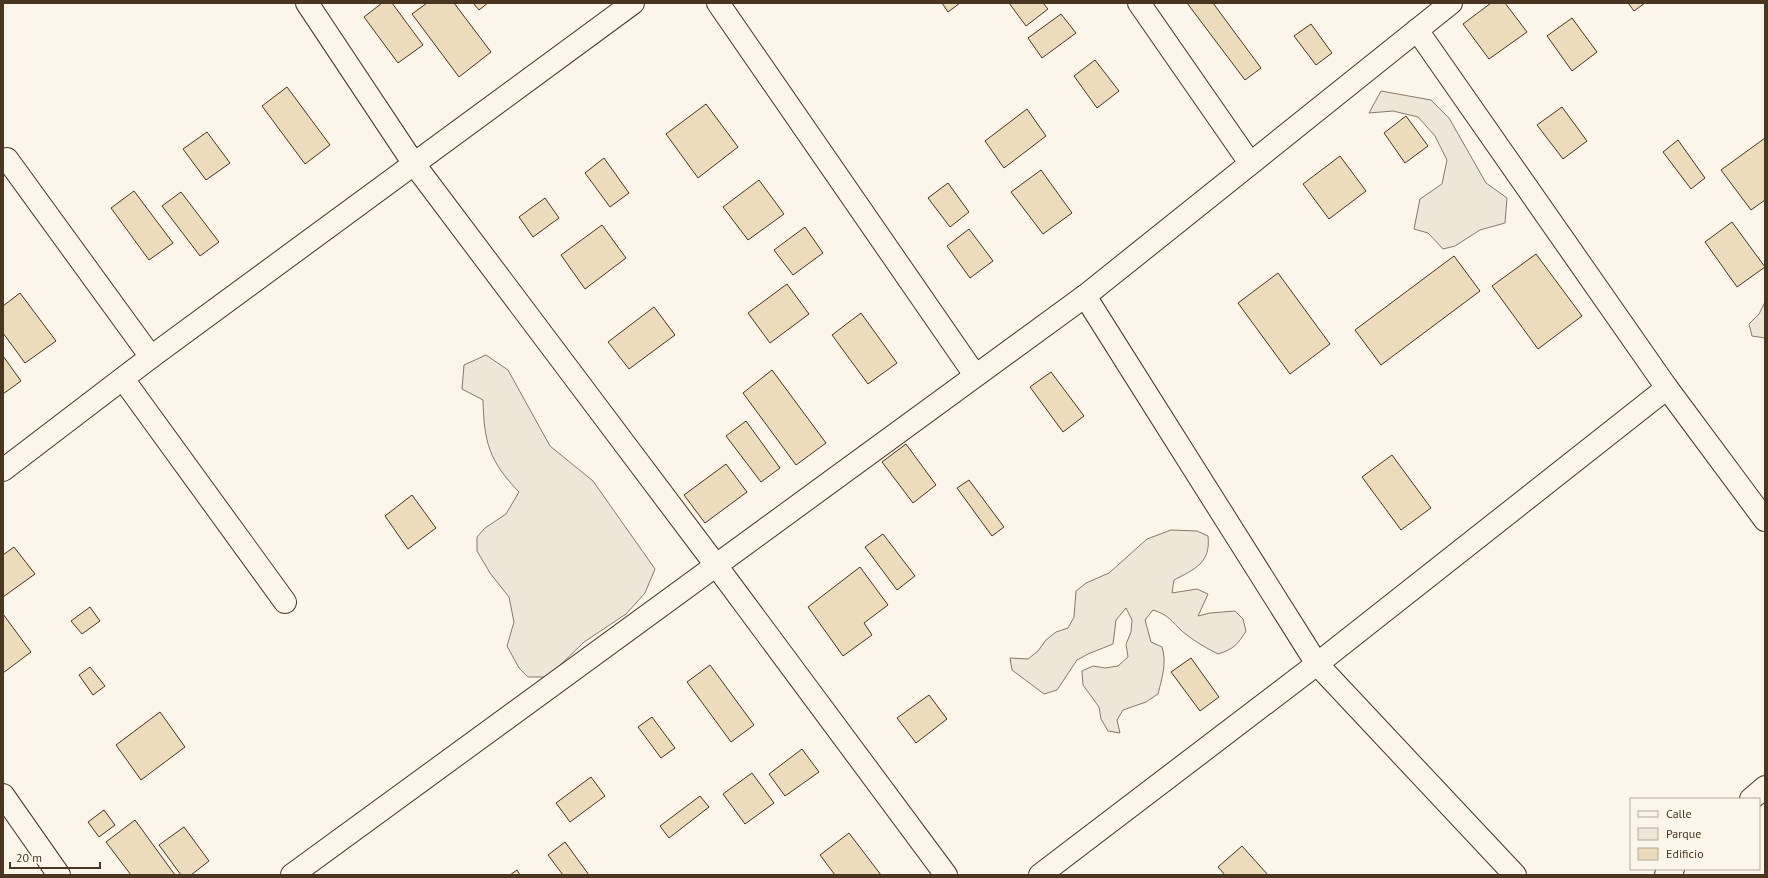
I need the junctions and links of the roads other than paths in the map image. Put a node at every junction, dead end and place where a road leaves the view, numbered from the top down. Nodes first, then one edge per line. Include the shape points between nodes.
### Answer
1 (307, 3) edge
2 (633, 3) edge
3 (718, 3) edge
4 (1139, 3) edge
5 (1451, 3) edge
6 (1417, 30) junction
7 (7, 159) dead end
8 (1250, 163) junction
9 (414, 164) junction
10 (1085, 296) junction
11 (151, 357) junction
12 (975, 375) junction
13 (123, 379) junction
14 (1667, 388) junction
15 (3, 470) edge
16 (1765, 520) edge
17 (716, 564) junction
18 (285, 602) dead end
19 (1317, 664) junction
20 (1765, 787) edge
21 (3, 794) edge
22 (1752, 798) edge
23 (59, 875) edge
24 (292, 875) edge
25 (946, 875) edge
26 (1040, 875) edge
27 (1515, 875) edge

1 - 9 street
2 - 9 street
3 - 12 street
4 - 8 street
5 - 6 street
6 - 8 street
6 - 14 street
7 - 11 street
8 - 10 street
9 - 11 street
9 - 17 street
10 - 12 street
10 - 19 street
11 - 13 street
12 - 17 street
13 - 15 street
13 - 18 street
14 - 16 street
14 - 19 street
17 - 24 street
17 - 25 street
19 - 26 street
19 - 27 street
20 - 22 street
21 - 23 street

